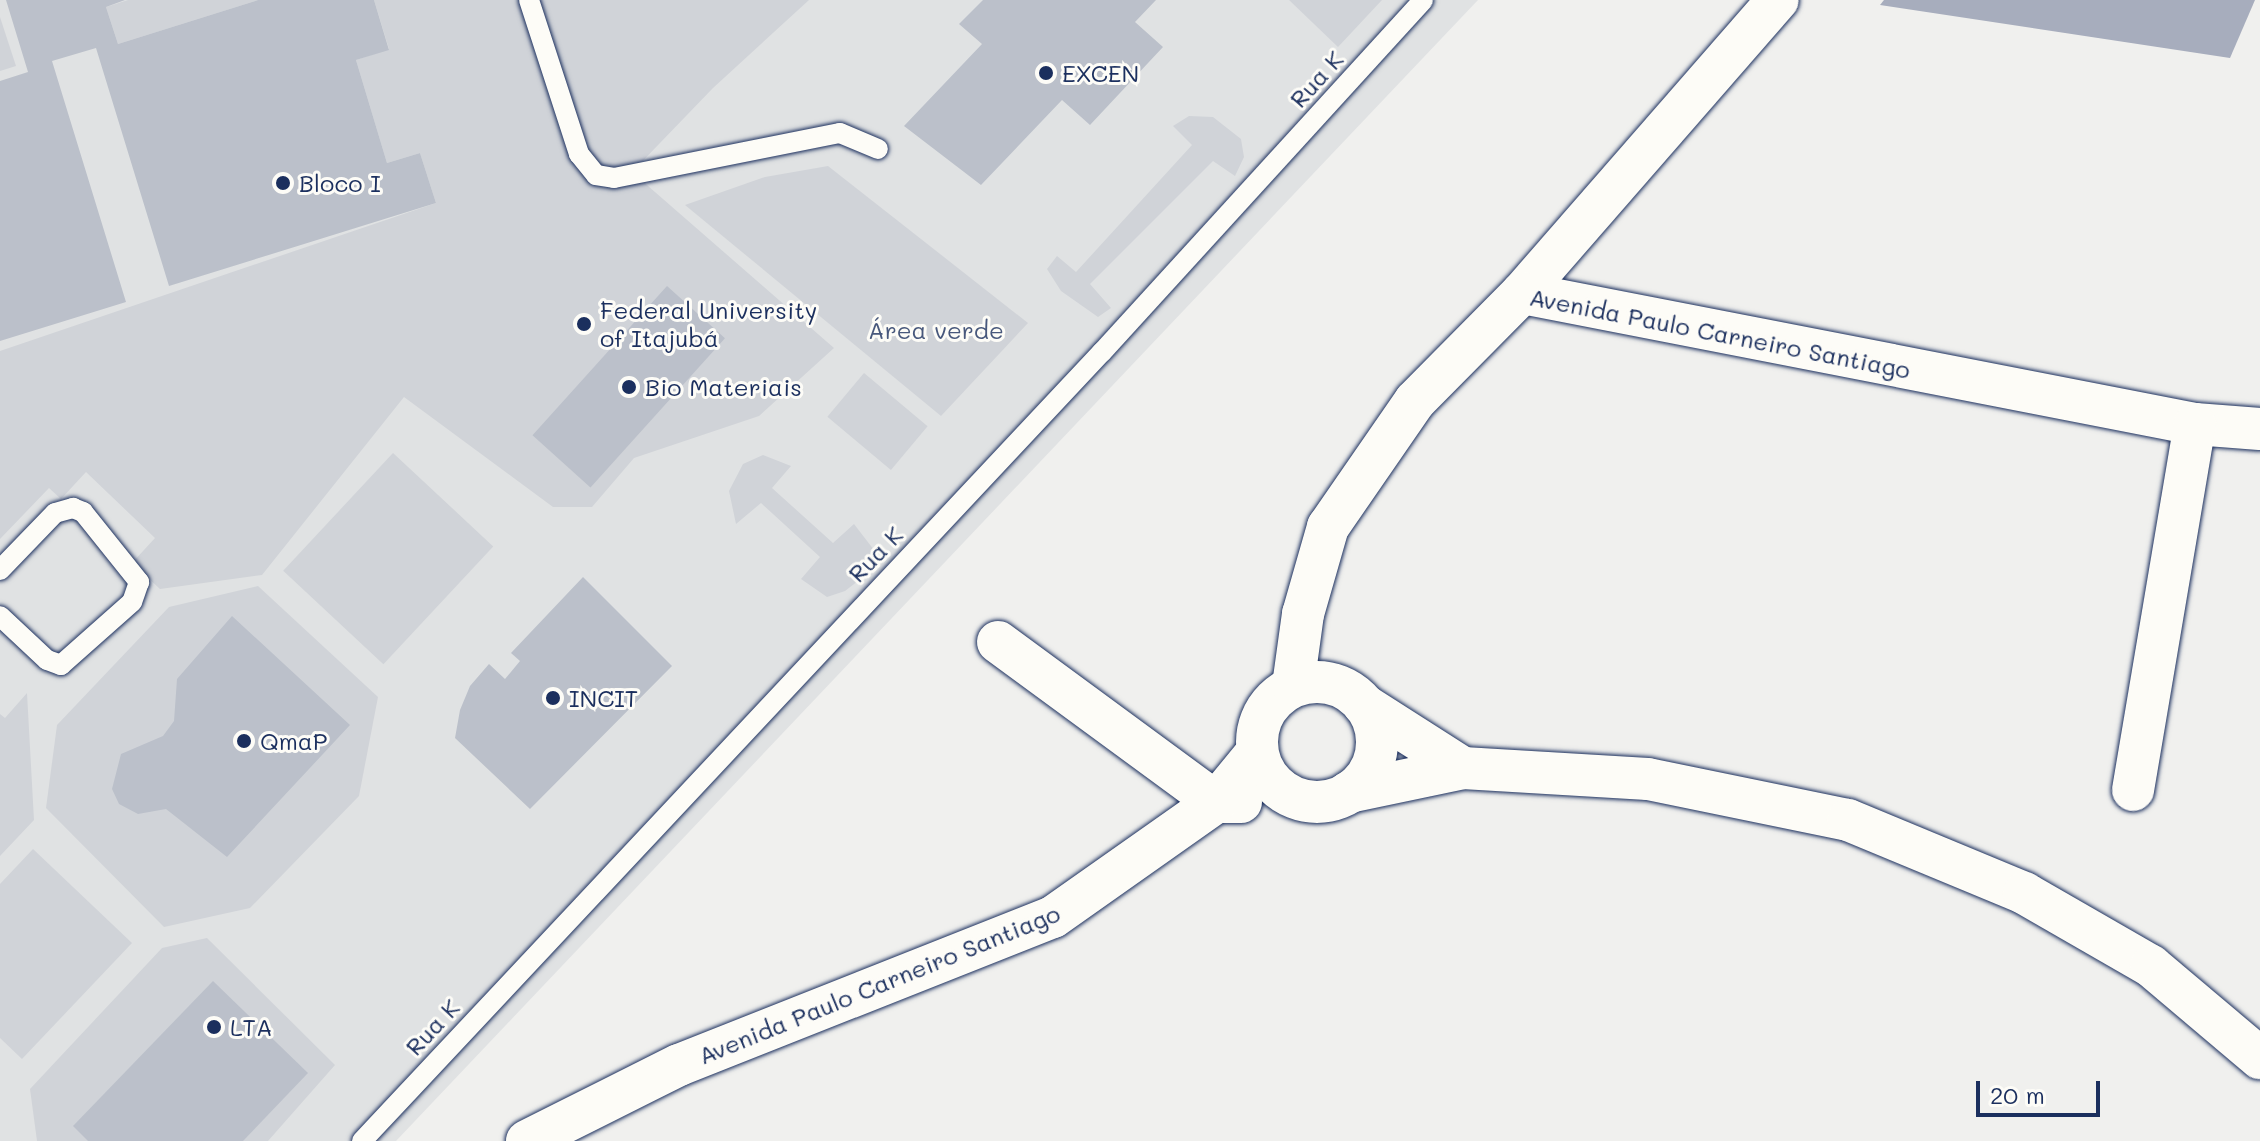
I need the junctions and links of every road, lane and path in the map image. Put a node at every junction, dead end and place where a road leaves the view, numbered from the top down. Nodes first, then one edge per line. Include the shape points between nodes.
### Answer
1 (529, 0) edge
2 (1423, 0) edge
3 (1756, 7) edge
4 (878, 149) dead end
5 (1522, 293) junction
6 (2195, 424) junction
7 (2260, 429) edge
8 (0, 570) edge
9 (1303, 614) junction
10 (0, 616) edge
11 (998, 642) dead end
12 (1293, 686) junction
13 (1357, 698) junction
14 (1257, 752) junction
15 (1463, 768) junction
16 (2133, 790) dead end
17 (1330, 797) junction
18 (1216, 802) junction
19 (2260, 1058) edge
20 (362, 1141) edge
21 (527, 1141) edge

1 - 4 lane via 579,154 596,175 614,178 840,133
2 - 20 lane, Rua K via 1102,352
3 - 5 street
5 - 6 street, Avenida Paulo Carneiro Santiago
5 - 9 street, Avenida Paulo Carneiro Santiago via 1415,401 1328,527
6 - 7 street, Avenida Paulo Carneiro Santiago
6 - 16 street
8 - 10 lane via 55,513 73,508 83,512 139,582 132,602 61,665 47,660
9 - 12 street, Avenida Paulo Carneiro Santiago
9 - 13 street
11 - 18 street
12 - 13 street via 1312,682
12 - 14 street via 1264,713
13 - 15 street
13 - 17 street via 1377,742 1369,770
14 - 17 street via 1275,787
14 - 18 street, Avenida Paulo Carneiro Santiago
15 - 17 street
15 - 19 street via 1648,779 1848,820 2050,908 2151,966
17 - 18 street
18 - 21 street, Avenida Paulo Carneiro Santiago via 1053,917 679,1065

